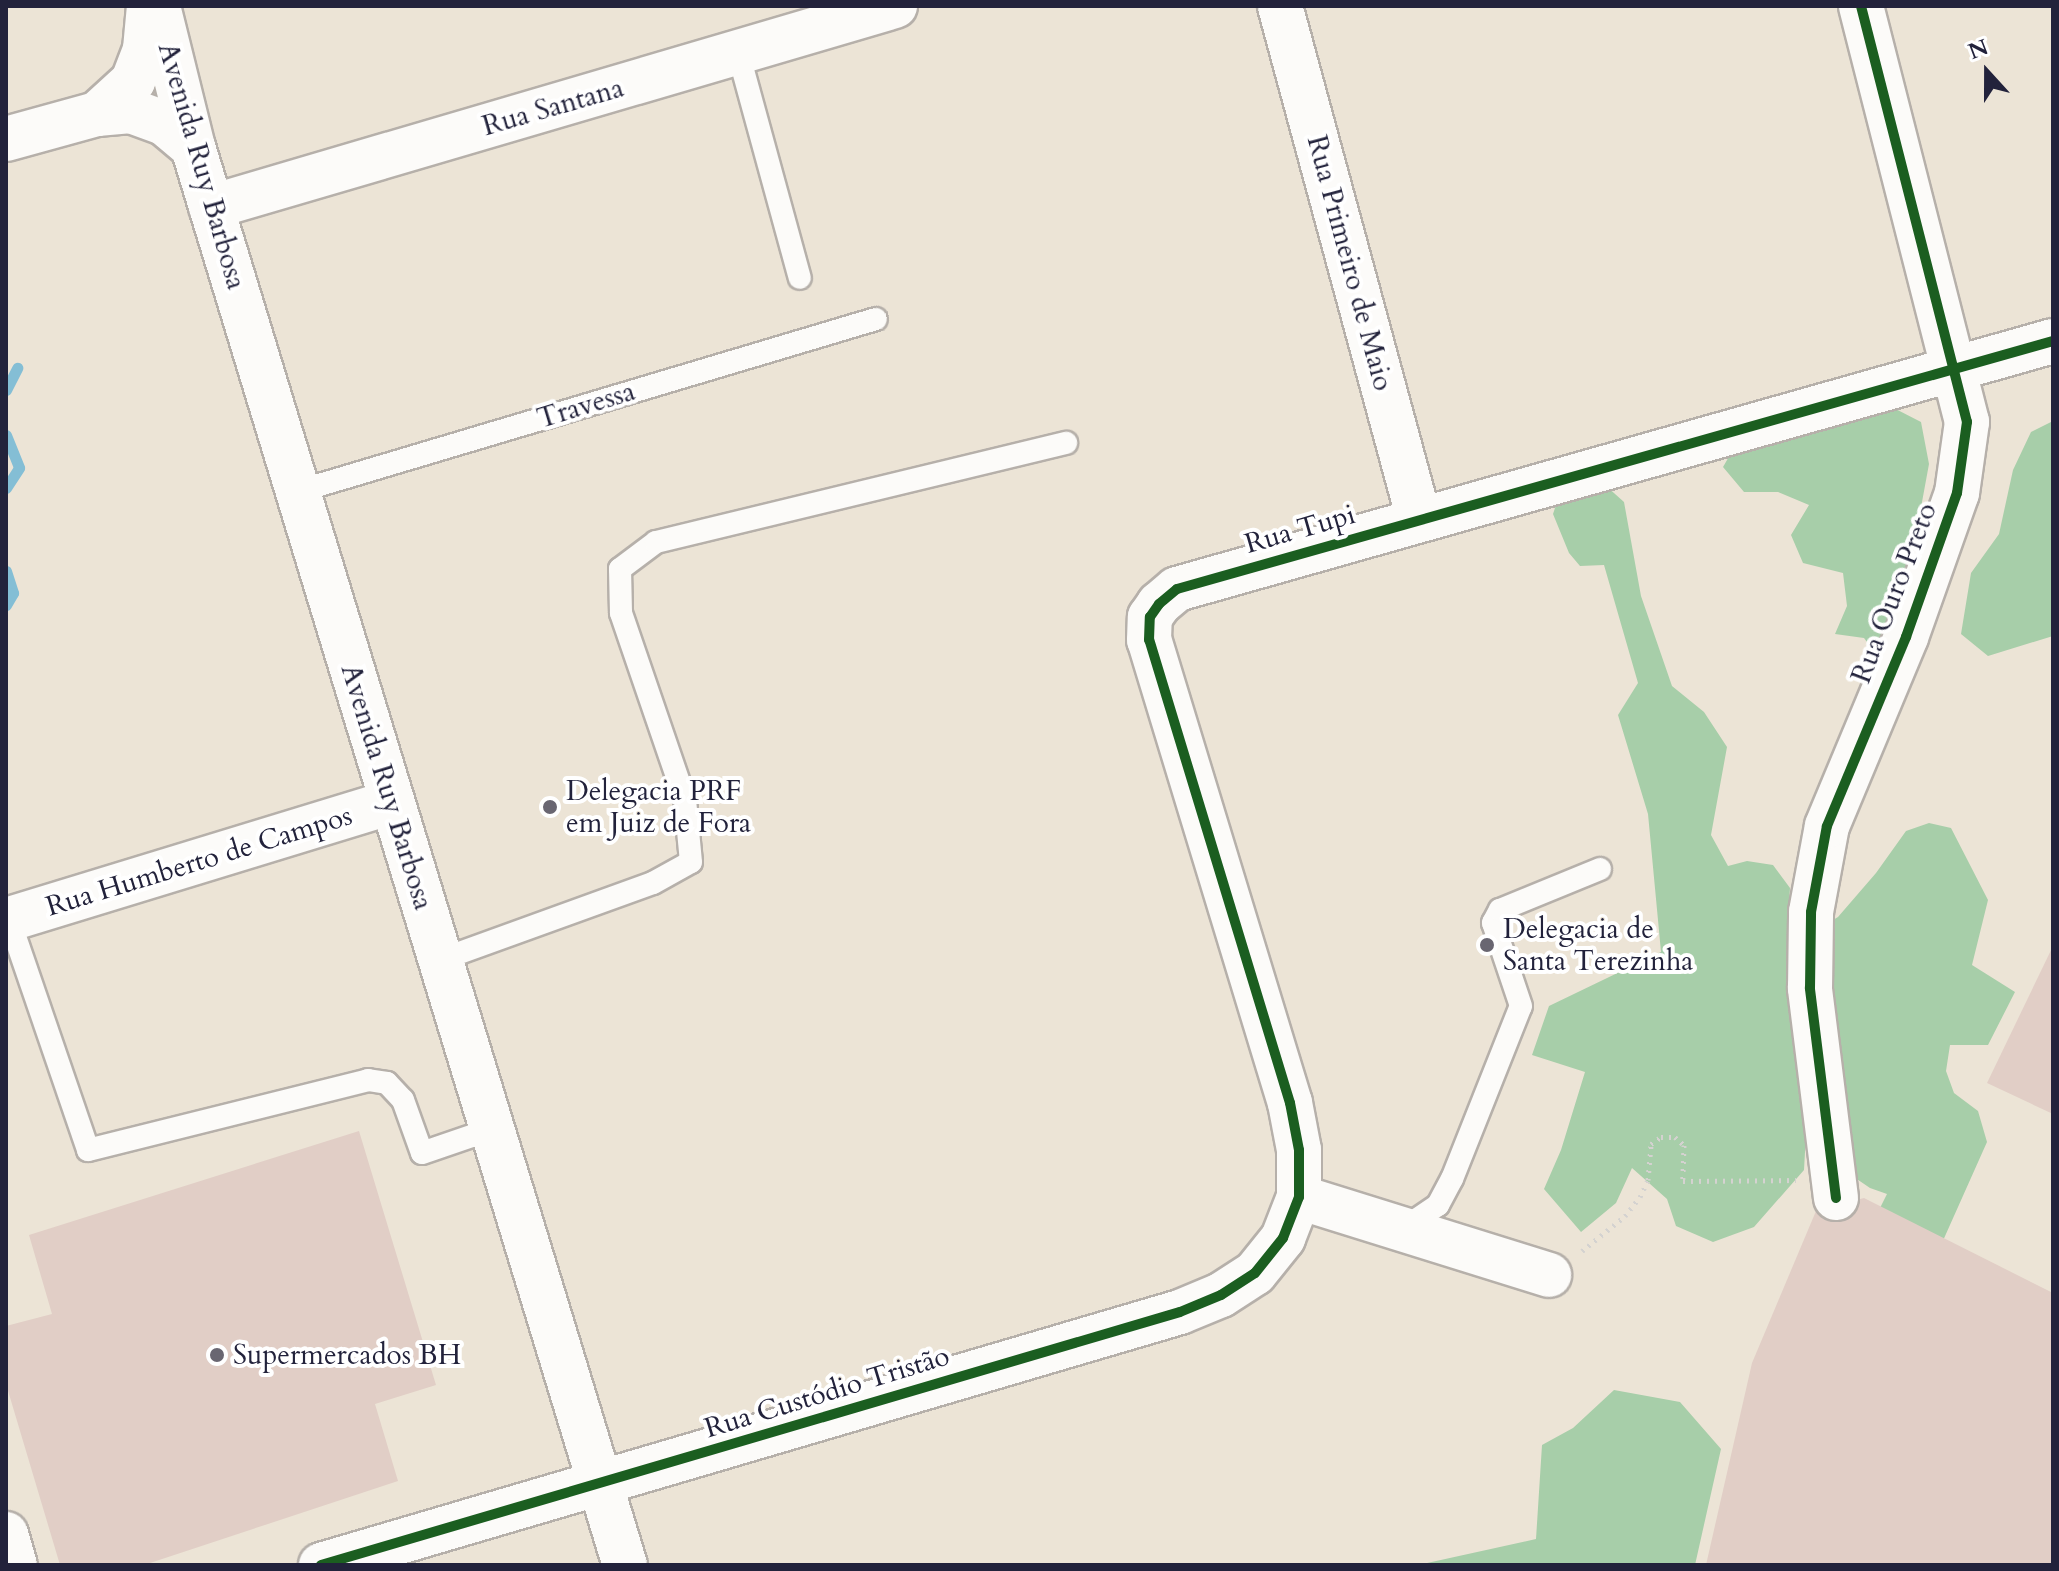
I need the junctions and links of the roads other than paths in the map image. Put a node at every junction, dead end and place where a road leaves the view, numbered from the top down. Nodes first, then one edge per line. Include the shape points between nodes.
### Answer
1 (149, 6) edge
2 (158, 6) edge
3 (895, 6) edge
4 (1280, 6) edge
5 (1861, 6) edge
6 (738, 52) junction
7 (97, 114) junction
8 (6, 139) edge
9 (193, 147) junction
10 (211, 207) junction
11 (800, 278) dead end
12 (876, 319) dead end
13 (2053, 341) edge
14 (1954, 367) junction
15 (1066, 443) dead end
16 (296, 492) junction
17 (1419, 519) junction
18 (391, 802) junction
19 (1600, 869) dead end
20 (8, 920) edge
21 (440, 960) junction
22 (492, 1129) junction
23 (1835, 1189) road end
24 (1299, 1197) junction
25 (1404, 1228) junction
26 (1549, 1275) road end
27 (602, 1483) junction
28 (6, 1534) edge
29 (15, 1565) edge
30 (321, 1565) edge
31 (625, 1565) edge

1 - 7 street via 145,49 133,81
2 - 9 street, Avenida Ruy Barbosa
3 - 6 street, Rua Santana
4 - 17 street, Rua Primeiro de Maio
5 - 14 street, Rua Ouro Preto
6 - 10 street, Rua Santana
6 - 11 lane
7 - 8 street
7 - 9 street via 131,111 164,123
9 - 10 street, Avenida Ruy Barbosa
10 - 16 street, Avenida Ruy Barbosa
12 - 16 lane, Travessa
13 - 14 street, Rua Tupi
14 - 17 street, Rua Tupi
14 - 23 street, Rua Ouro Preto via 1967,422 1957,493 1906,637 1827,826 1811,912 1810,988
15 - 21 lane via 656,542 620,569 621,613 685,800 691,862 653,883
16 - 18 street, Avenida Ruy Barbosa
17 - 24 street, Rua Tupi via 1177,589 1150,617 1149,640 1290,1103 1299,1150
18 - 20 street, Rua Humberto de Campos
18 - 21 street, Avenida Ruy Barbosa
19 - 25 lane via 1500,910 1493,923 1521,1006 1452,1179 1438,1205
20 - 22 lane via 88,1150 368,1080 387,1083 403,1100 422,1153
21 - 22 street, Avenida Ruy Barbosa
22 - 27 street, Avenida Ruy Barbosa
24 - 25 street
24 - 27 street, Rua Custódio Tristão via 1283,1238 1255,1273 1180,1312
25 - 26 street
27 - 30 street, Rua Custódio Tristão
27 - 31 street, Avenida Ruy Barbosa
28 - 29 street

